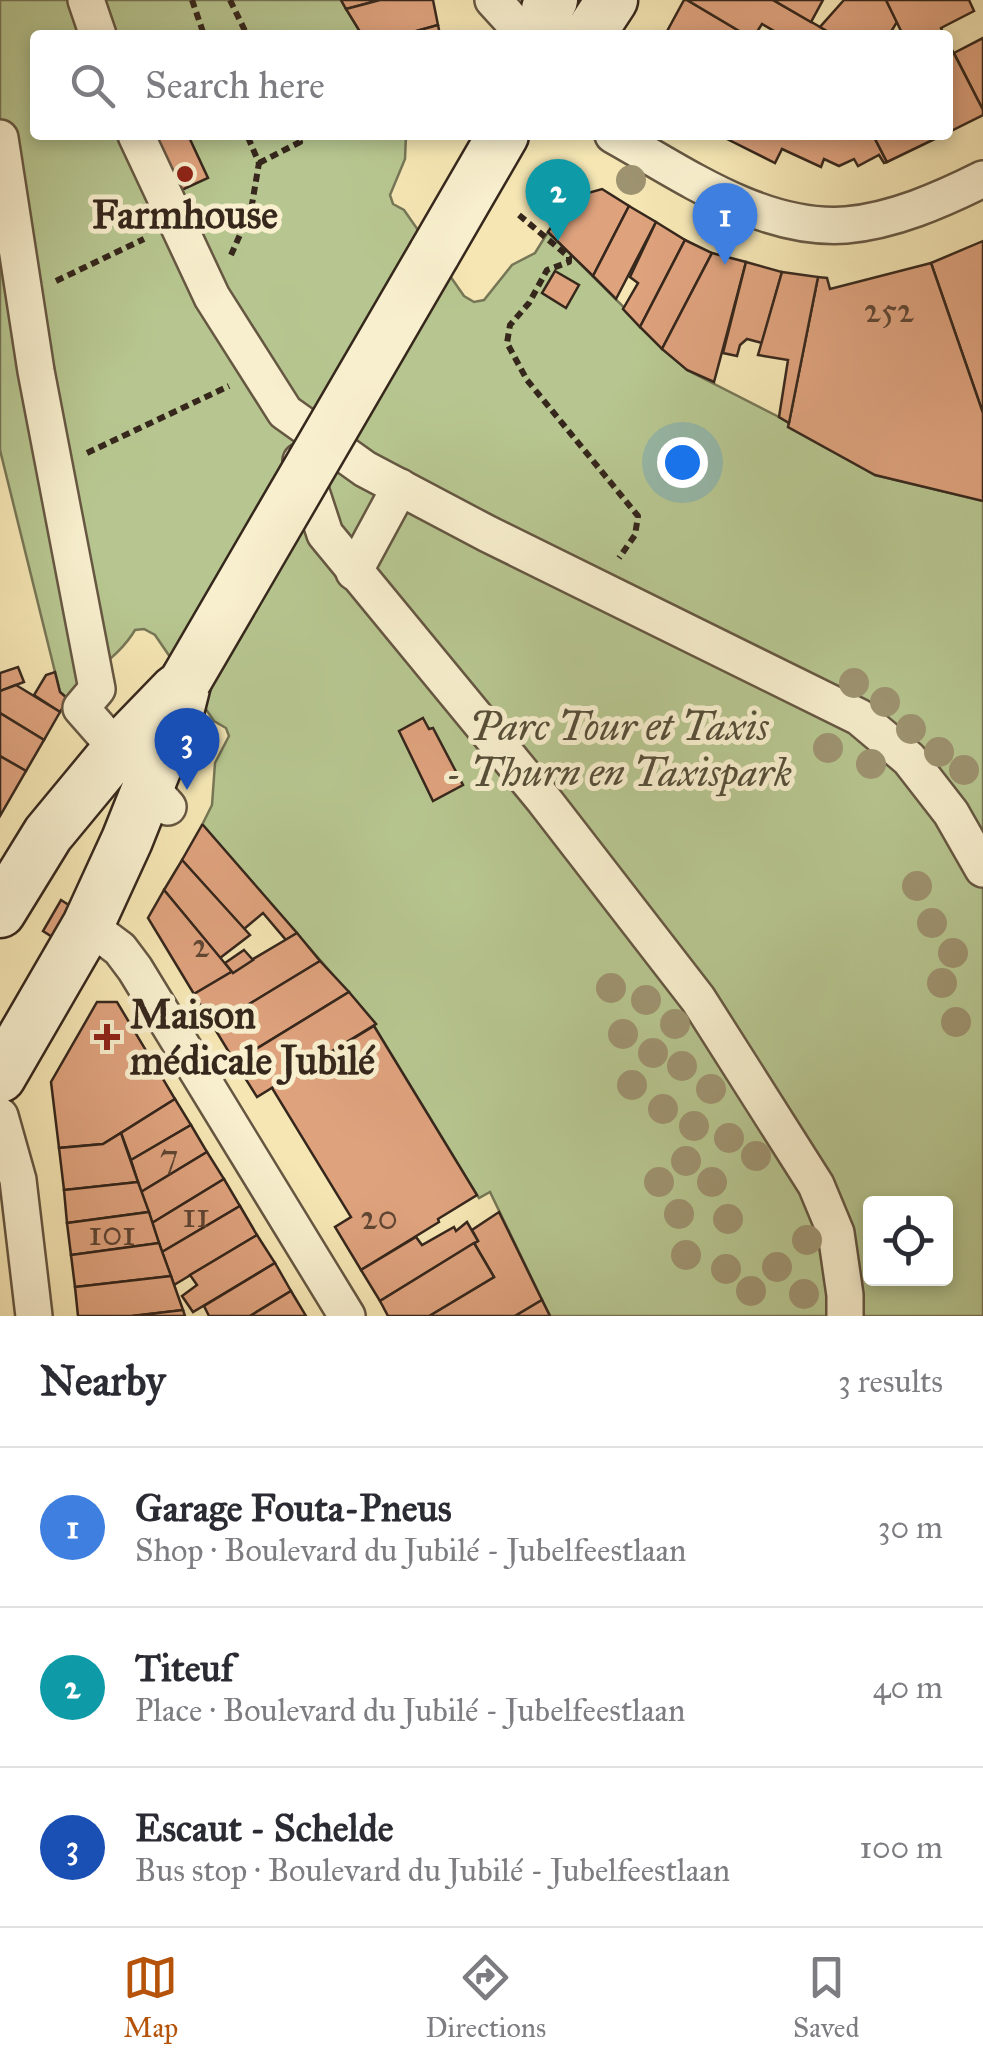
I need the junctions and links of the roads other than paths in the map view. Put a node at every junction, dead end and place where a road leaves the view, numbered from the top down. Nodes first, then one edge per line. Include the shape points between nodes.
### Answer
1 (86, 0) edge
2 (493, 0) edge
3 (552, 0) edge
4 (612, 0) edge
5 (96, 30) edge
6 (520, 30) edge
7 (546, 30) edge
8 (593, 30) edge
9 (0, 138) edge
10 (138, 140) edge
11 (500, 140) edge
12 (622, 140) edge
13 (983, 179) edge
14 (285, 412) junction
15 (400, 486) junction
16 (354, 572) junction
17 (145, 781) junction
18 (983, 869) edge
19 (0, 912) edge
20 (88, 925) junction
21 (0, 1076) edge
22 (0, 1116) edge
23 (34, 1316) edge
24 (347, 1316) edge
25 (844, 1316) edge

1 - 5 street
2 - 6 street
3 - 7 main road
4 - 8 main road
9 - 17 street via 97,689 81,708
10 - 14 street via 212,297
11 - 17 main road, bridge via 186,680
12 - 13 street via 718,194 811,222 877,219
14 - 15 street
14 - 16 street via 326,534
15 - 16 street
15 - 18 street via 859,717 909,760
16 - 25 street via 698,999 816,1185 836,1234
17 - 19 main road via 48,834
17 - 20 main road
20 - 21 main road
20 - 24 street via 135,968
22 - 23 street via 18,1180

